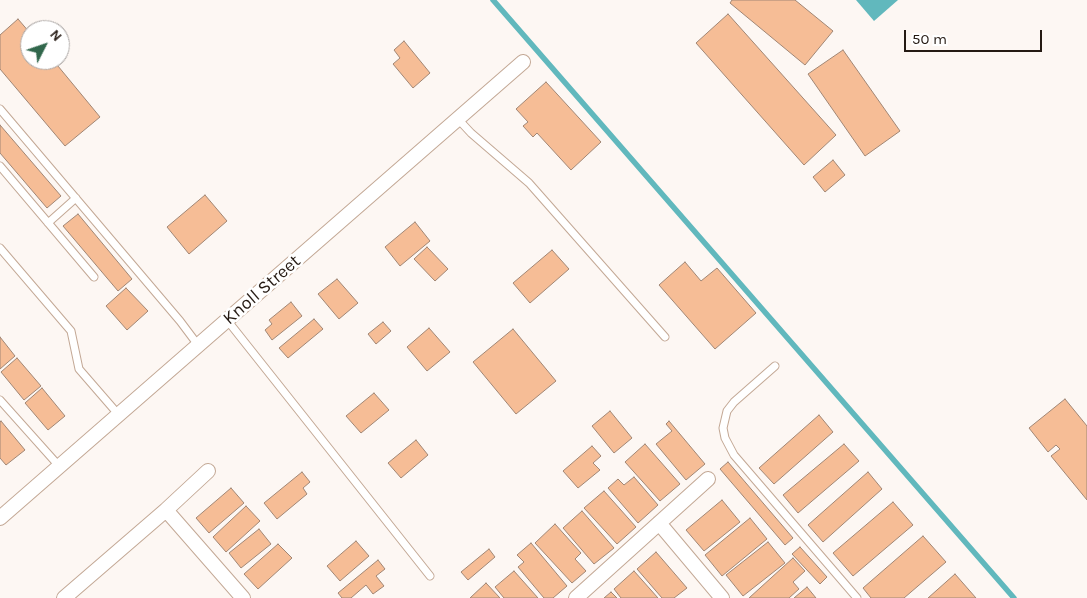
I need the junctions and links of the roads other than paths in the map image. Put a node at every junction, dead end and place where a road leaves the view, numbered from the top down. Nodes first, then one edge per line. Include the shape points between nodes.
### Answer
1 (523, 62) dead end
2 (0, 109) edge
3 (458, 120) junction
4 (0, 166) edge
5 (76, 198) junction
6 (48, 223) junction
7 (0, 248) edge
8 (94, 277) dead end
9 (227, 320) junction
10 (665, 337) dead end
11 (198, 345) junction
12 (775, 366) dead end
13 (0, 400) edge
14 (118, 414) junction
15 (58, 466) junction
16 (208, 470) dead end
17 (708, 478) dead end
18 (166, 510) junction
19 (0, 518) edge
20 (659, 523) junction
21 (430, 576) dead end
22 (64, 598) edge
23 (243, 598) edge
24 (576, 598) edge
25 (722, 598) edge
26 (858, 598) edge

1 - 3 street, Knoll Street
2 - 5 lane
3 - 9 street, Knoll Street
3 - 10 lane via 529,183
4 - 6 lane
5 - 6 lane
5 - 11 lane
6 - 8 lane
7 - 14 lane via 71,331 79,369
9 - 11 street, Knoll Street
9 - 21 lane
11 - 14 street, Knoll Street
12 - 26 lane via 734,402 723,428 725,438 734,455
13 - 15 lane
14 - 15 street, Knoll Street
15 - 19 street, Knoll Street
16 - 18 street
17 - 20 street
18 - 22 street
18 - 23 street
20 - 24 street
20 - 25 street

